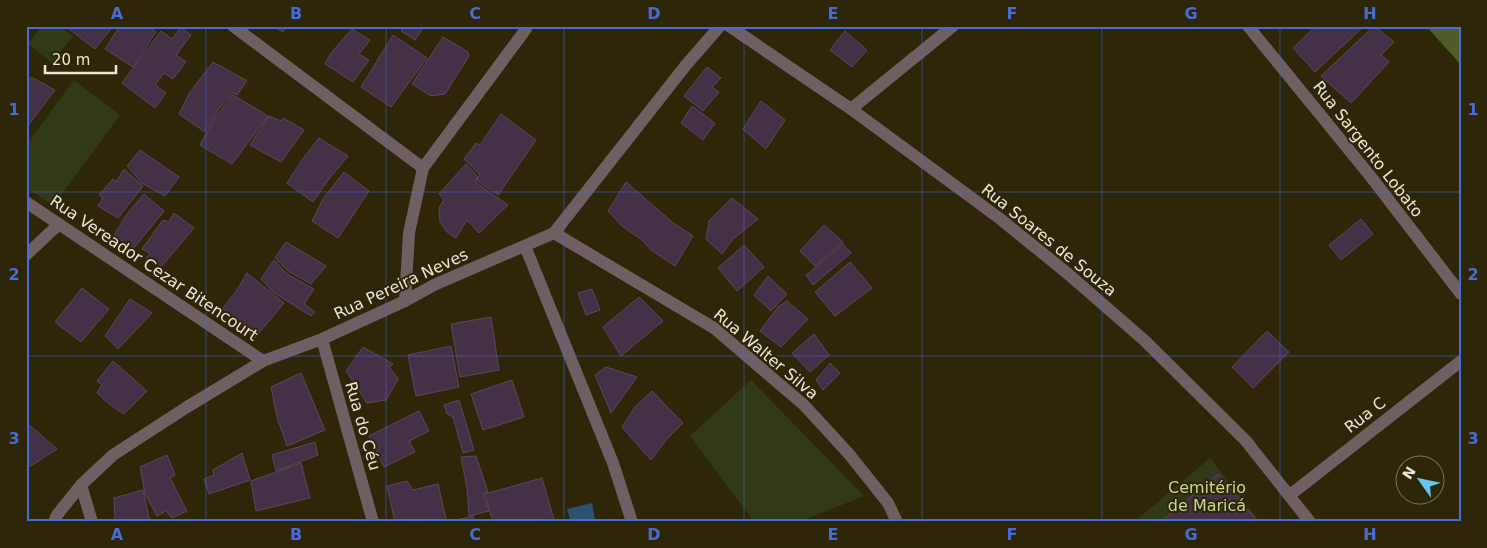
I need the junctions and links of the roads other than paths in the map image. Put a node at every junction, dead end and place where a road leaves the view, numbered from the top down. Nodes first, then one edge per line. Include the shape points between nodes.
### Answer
1 (233, 26) edge
2 (720, 26) edge
3 (729, 26) edge
4 (953, 26) edge
5 (1248, 26) edge
6 (526, 29) dead end
7 (851, 109) junction
8 (423, 168) junction
9 (26, 202) edge
10 (59, 224) junction
11 (554, 233) junction
12 (525, 246) junction
13 (26, 254) edge
14 (1461, 294) edge
15 (405, 301) junction
16 (322, 339) junction
17 (263, 360) junction
18 (1461, 361) edge
19 (81, 485) junction
20 (1290, 495) junction
21 (54, 522) edge
22 (92, 522) edge
23 (373, 522) edge
24 (632, 522) edge
25 (897, 522) edge
26 (1310, 522) edge

1 - 8 street
2 - 11 street, Rua Pereira Neves via 691,58
3 - 7 street, Rua Soares de Souza
4 - 7 street
5 - 14 street, Rua Sargento Lobato
6 - 8 street
7 - 20 street, Rua Soares de Souza via 1068,273 1144,340 1239,435
8 - 15 street via 408,233
9 - 10 street, Rua Vereador Cezar Bitencourt
10 - 13 street
10 - 17 street, Rua Vereador Cezar Bitencourt
11 - 12 street, Rua Pereira Neves
11 - 25 street, Rua Walter Silva via 714,328 804,405 888,503
12 - 15 street, Rua Pereira Neves
12 - 24 street via 613,463
15 - 16 street, Rua Pereira Neves
16 - 17 street, Rua Pereira Neves
16 - 23 street, Rua do Céu
17 - 19 street, Rua Pereira Neves via 113,455
18 - 20 street, Rua C
19 - 21 street, Rua Pereira Neves
19 - 22 street
20 - 26 street, Rua Soares de Souza

